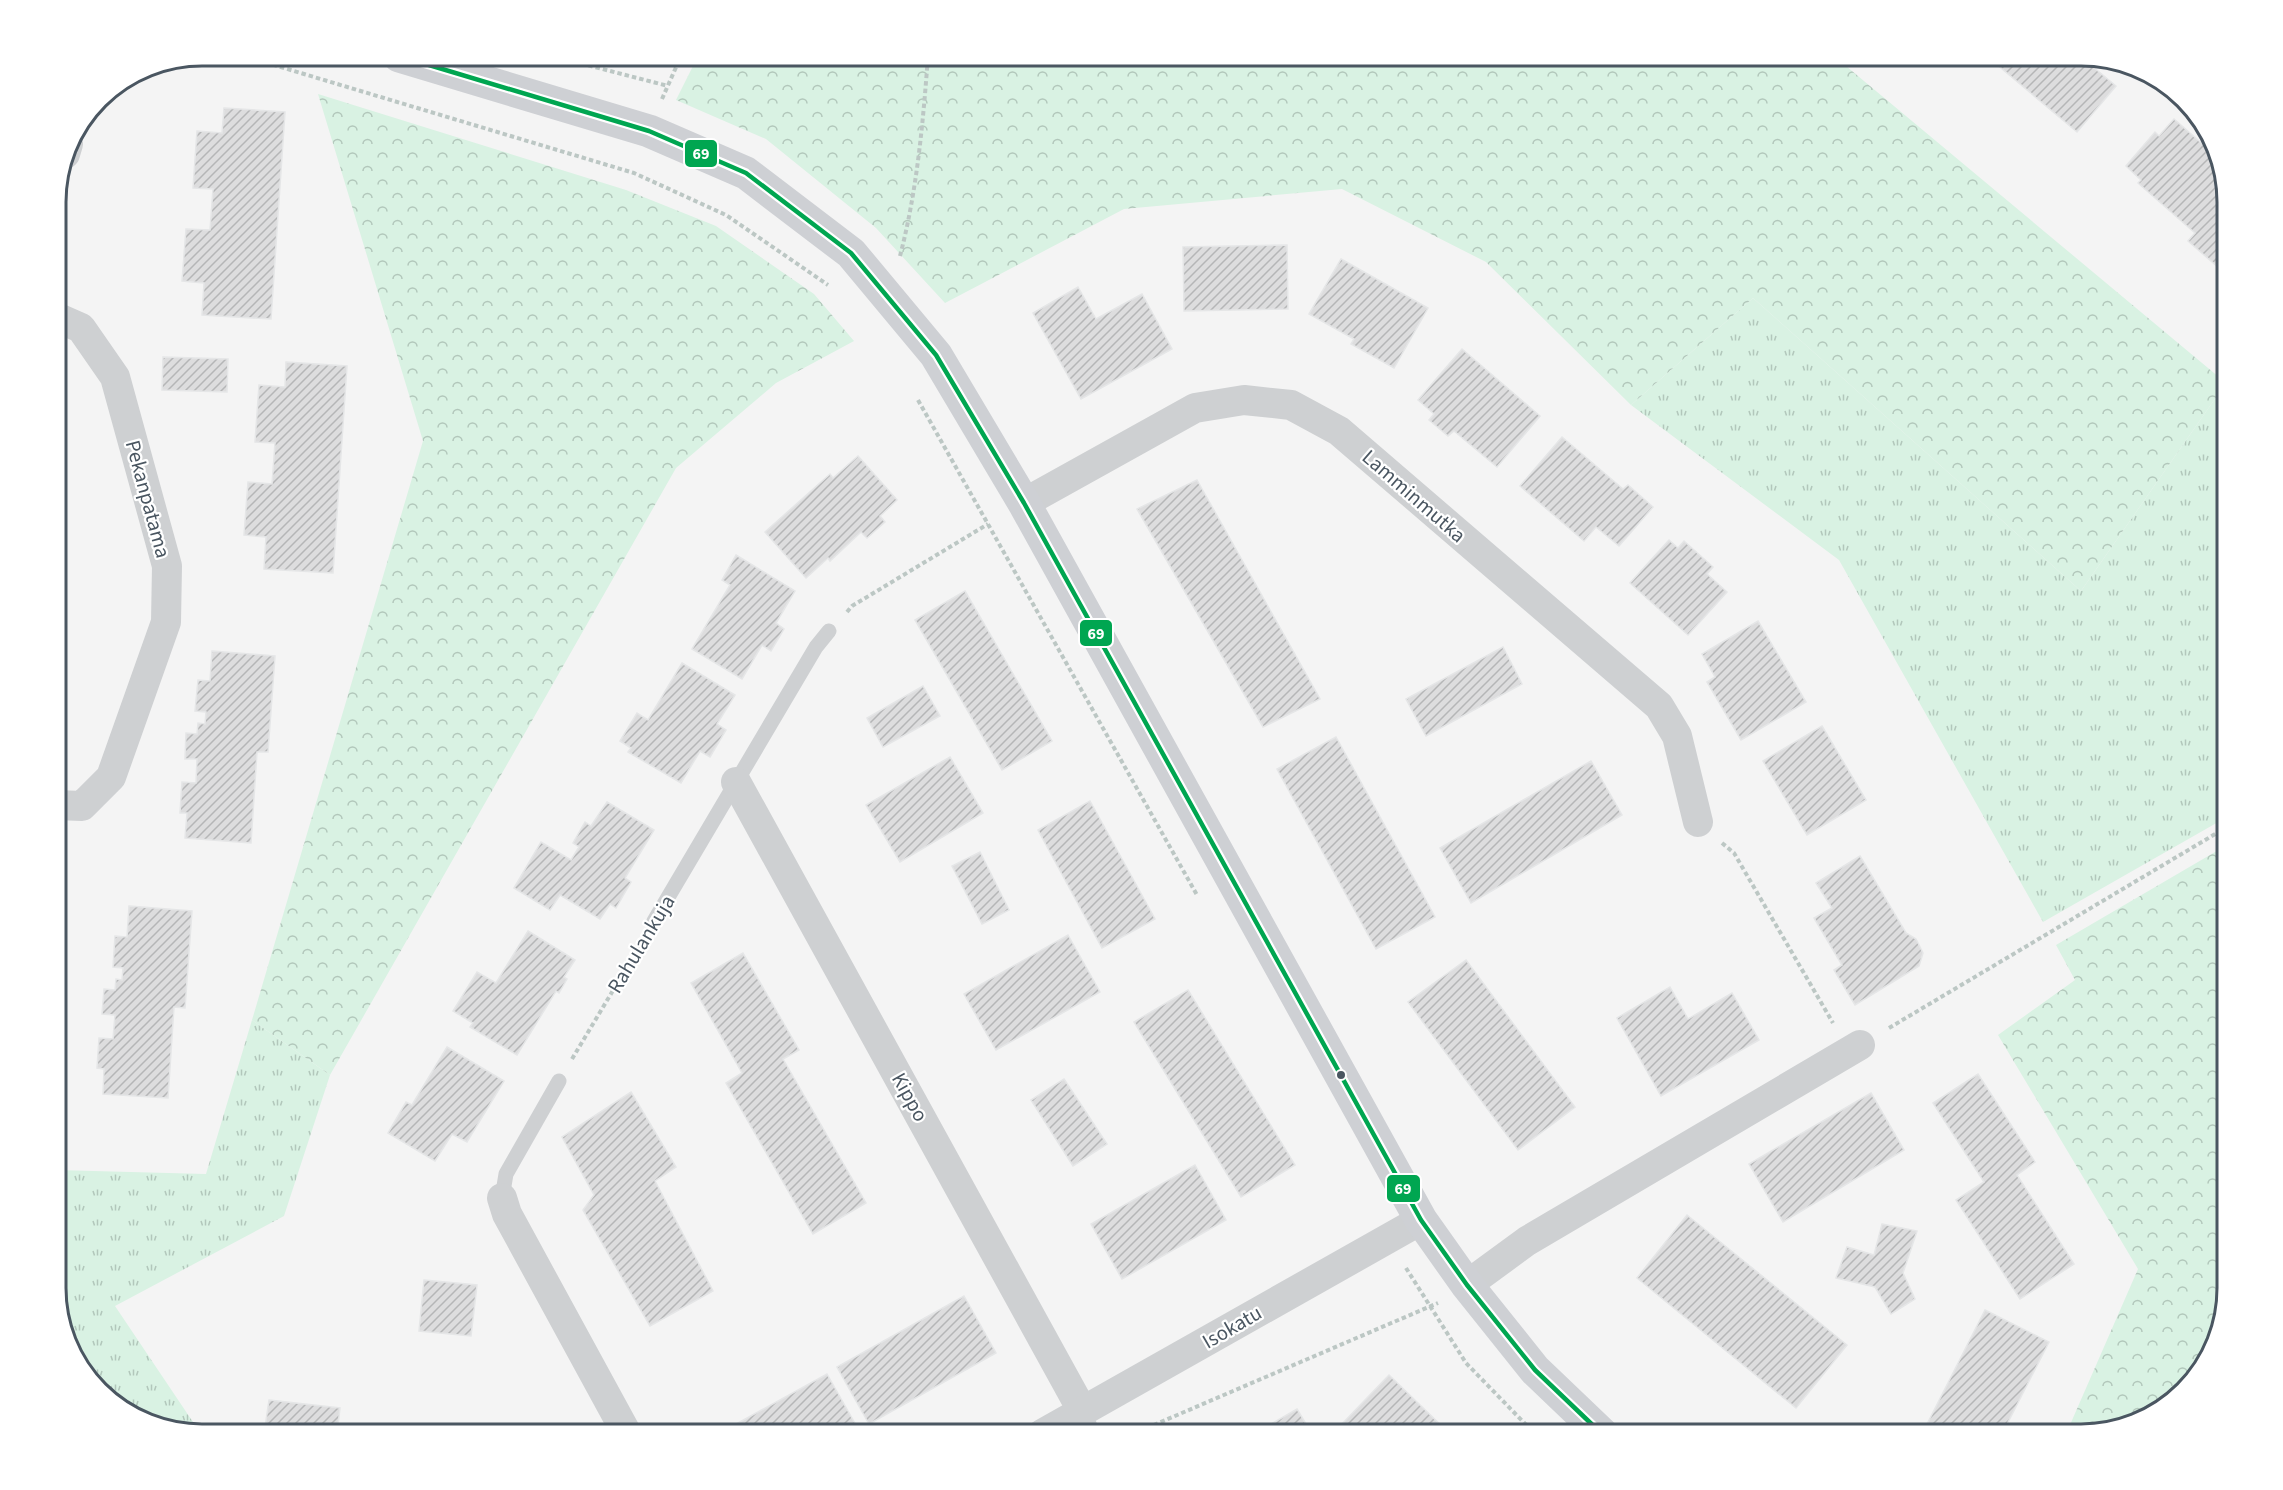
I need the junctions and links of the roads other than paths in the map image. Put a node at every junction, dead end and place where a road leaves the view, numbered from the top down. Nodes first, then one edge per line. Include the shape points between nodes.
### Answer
1 (432, 66) edge
2 (66, 321) edge
3 (1024, 503) junction
4 (829, 631) road end
5 (736, 782) junction
6 (66, 805) edge
7 (1698, 822) road end
8 (654, 921) road end
9 (1855, 1048) road end
10 (560, 1081) road end
11 (502, 1198) joint
12 (1421, 1220) junction
13 (1467, 1285) junction
14 (1088, 1423) edge
15 (622, 1424) edge
16 (1592, 1424) edge

1 - 3 street via 649,131 746,173 852,253 936,355
2 - 6 street, Pekanpatama via 81,328 115,377 167,566 166,622 111,777 82,806
3 - 7 street, Lamminmutka via 1195,408 1244,400 1291,405 1339,431 1659,706 1677,736
3 - 12 street
4 - 5 lane, Rahulankuja
5 - 8 lane, Rahulankuja
5 - 14 street, Kippo
9 - 13 street via 1527,1241
10 - 11 lane via 507,1174
11 - 15 street via 507,1214
12 - 13 street
12 - 14 street, Isokatu
13 - 16 street via 1535,1370

